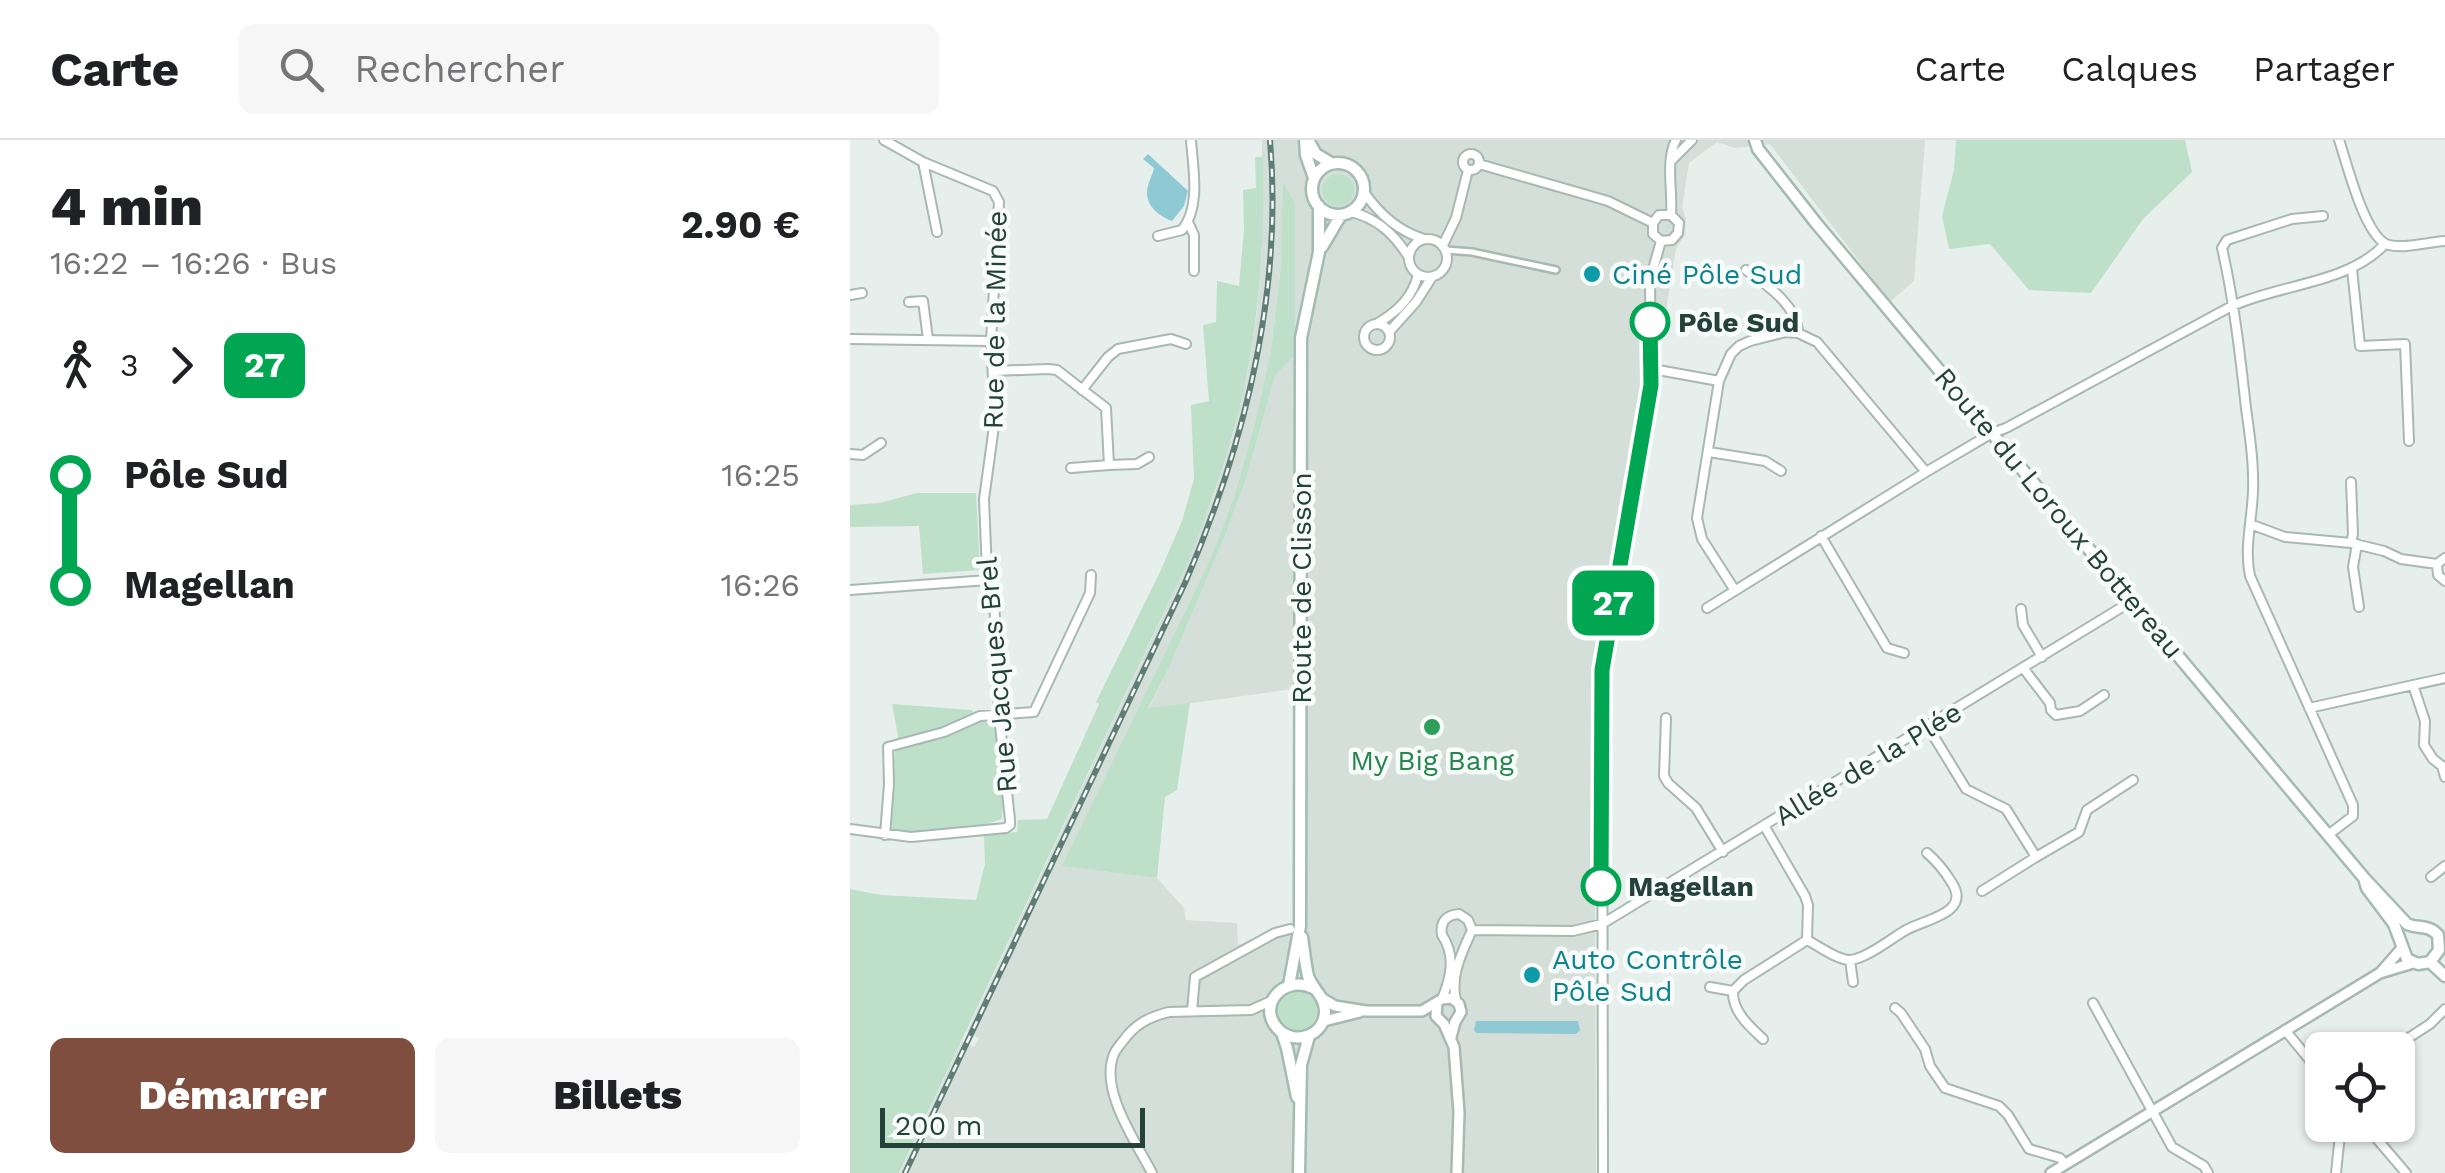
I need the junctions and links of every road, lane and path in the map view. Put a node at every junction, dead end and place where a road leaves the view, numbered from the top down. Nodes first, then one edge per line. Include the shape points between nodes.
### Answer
1 (884, 140) edge
2 (894, 140) edge
3 (1190, 140) edge
4 (1307, 140) edge
5 (1676, 140) edge
6 (1692, 140) edge
7 (2339, 140) edge
8 (1752, 142) edge
9 (904, 152) junction
10 (1671, 161) junction
11 (923, 162) junction
12 (1331, 164) junction
13 (1314, 178) junction
14 (1364, 192) junction
15 (1319, 206) junction
16 (1346, 213) junction
17 (1671, 215) junction
18 (2323, 216) dead end
19 (1188, 222) junction
20 (1652, 223) junction
21 (937, 232) dead end
22 (1158, 236) dead end
23 (1424, 239) junction
24 (2445, 240) edge
25 (1661, 241) junction
26 (2385, 244) junction
27 (1444, 248) junction
28 (1319, 252) junction
29 (1409, 257) junction
30 (2352, 269) junction
31 (1194, 270) dead end
32 (1556, 270) dead end
33 (1746, 270) dead end
34 (1418, 274) junction
35 (1432, 277) junction
36 (862, 293) dead end
37 (850, 295) edge
38 (909, 302) dead end
39 (2234, 304) junction
40 (1377, 324) junction
41 (1389, 332) junction
42 (1798, 333) junction
43 (851, 338) edge
44 (928, 340) junction
45 (991, 341) junction
46 (1186, 344) dead end
47 (994, 371) junction
48 (1652, 371) junction
49 (1719, 381) junction
50 (1082, 390) junction
51 (1992, 434) junction
52 (2408, 441) dead end
53 (881, 443) dead end
54 (1708, 452) junction
55 (850, 454) edge
56 (1149, 457) dead end
57 (1109, 465) junction
58 (1072, 468) dead end
59 (1781, 471) dead end
60 (1926, 472) junction
61 (2351, 482) dead end
62 (2250, 524) junction
63 (985, 525) joint
64 (1821, 536) junction
65 (2354, 543) junction
66 (2441, 561) edge
67 (1092, 575) dead end
68 (988, 580) junction
69 (2445, 581) edge
70 (1734, 589) junction
71 (850, 590) edge
72 (2132, 601) junction
73 (2359, 606) dead end
74 (1707, 608) dead end
75 (2021, 609) dead end
76 (1888, 648) junction
77 (1904, 653) dead end
78 (2042, 657) junction
79 (1894, 663) dead end
80 (2024, 669) junction
81 (2445, 678) edge
82 (2413, 685) junction
83 (2104, 695) dead end
84 (2309, 708) junction
85 (999, 715) junction
86 (1666, 718) dead end
87 (1928, 727) junction
88 (2445, 777) edge
89 (2133, 780) dead end
90 (1765, 826) junction
91 (850, 829) edge
92 (885, 835) junction
93 (2328, 835) junction
94 (1723, 852) junction
95 (1926, 852) dead end
96 (2036, 857) junction
97 (2445, 866) edge
98 (2432, 877) dead end
99 (2364, 878) junction
100 (1982, 891) dead end
101 (1602, 924) junction
102 (1295, 927) junction
103 (2414, 927) junction
104 (1472, 930) junction
105 (2439, 930) edge
106 (1808, 940) junction
107 (1447, 941) junction
108 (1465, 942) junction
109 (2442, 942) edge
110 (2402, 944) junction
111 (2433, 959) junction
112 (1850, 960) junction
113 (2412, 962) junction
114 (2380, 973) junction
115 (2445, 973) edge
116 (1853, 982) dead end
117 (1288, 985) junction
118 (1710, 987) dead end
119 (1313, 988) junction
120 (1733, 992) junction
121 (1323, 999) junction
122 (1456, 1000) junction
123 (1273, 1001) junction
124 (1440, 1001) junction
125 (2093, 1003) dead end
126 (1894, 1008) dead end
127 (2445, 1009) edge
128 (1251, 1010) junction
129 (1425, 1010) junction
130 (1192, 1011) junction
131 (1366, 1011) junction
132 (1273, 1021) junction
133 (1324, 1021) junction
134 (1446, 1022) junction
135 (2285, 1030) junction
136 (1282, 1033) junction
137 (2415, 1034) edge
138 (1309, 1036) junction
139 (1762, 1040) dead end
140 (2305, 1054) edge
141 (1300, 1108) junction
142 (2152, 1111) junction
143 (2339, 1142) edge
144 (2379, 1142) edge
145 (2065, 1164) junction
146 (1152, 1173) edge
147 (1299, 1173) edge
148 (1457, 1173) edge
149 (1603, 1173) edge
150 (2051, 1173) edge
151 (2208, 1173) edge
152 (2336, 1173) edge
153 (2406, 1173) edge

1 - 9 street, Rue de la Minée
2 - 9 street, Rue de la Minée
3 - 19 street
4 - 12 main road
4 - 13 main road
5 - 10 street
6 - 10 street
7 - 26 street via 2368,224
8 - 51 main road, Route du Loroux Bottereau
9 - 11 street, Rue de la Minée
10 - 17 street
11 - 21 street
11 - 45 street, Rue de la Minée via 993,191 1000,202
12 - 13 main road
12 - 14 main road via 1354,168
13 - 15 main road
14 - 16 main road
14 - 23 street via 1378,212
15 - 16 main road
15 - 28 main road, Route de Clisson
16 - 28 main road, Route de Clisson
16 - 29 street via 1374,220
17 - 20 street
17 - 25 street via 1679,230
18 - 39 street via 2228,240 2222,248
19 - 22 street
19 - 31 street
20 - 25 street
20 - 27 street via 1608,201 1468,156
23 - 27 street
23 - 29 street
24 - 26 street
25 - 48 street via 1650,280
26 - 30 street
27 - 32 street
27 - 35 street via 1446,266
28 - 102 main road, Route de Clisson via 1301,338
29 - 34 street
30 - 39 street
30 - 52 street via 2360,346 2405,344
33 - 42 street via 1796,318
34 - 35 street
34 - 40 street via 1408,298
35 - 41 street
36 - 37 street
38 - 44 street via 922,301
39 - 51 street
39 - 62 street via 2253,470
40 - 41 street
40 - 41 street via 1364,332 1370,348 1384,348
42 - 49 street via 1739,346
42 - 60 street via 1816,342
43 - 44 street
44 - 45 street
45 - 47 street, Rue de la Minée
46 - 50 street via 1171,339 1112,352
47 - 50 street via 1053,369
47 - 63 street, Rue de la Minée
48 - 49 street
48 - 101 street via 1602,670
49 - 54 street
50 - 57 street via 1106,408
51 - 60 street
51 - 72 main road, Route du Loroux Bottereau
53 - 55 street via 863,455
54 - 59 street via 1765,461
54 - 70 street via 1699,532
56 - 57 street
57 - 58 street
60 - 64 street
61 - 65 street
62 - 65 street via 2299,540
62 - 84 street via 2250,576
63 - 68 street, Rue Jacques Brel
64 - 70 street
64 - 76 street
65 - 66 street via 2402,559
65 - 73 street
66 - 69 street via 2438,575
67 - 85 street via 1090,593 1034,712
68 - 71 street
68 - 85 street, Rue Jacques Brel
70 - 74 street
72 - 78 street, Allée de la Plée
72 - 93 main road, Route du Loroux Bottereau
75 - 78 street
76 - 77 street
76 - 79 street
78 - 80 street, Allée de la Plée
80 - 83 street via 2056,715 2080,711
80 - 87 street, Allée de la Plée
81 - 82 street
82 - 84 street
82 - 88 street via 2425,721 2424,744
84 - 93 street via 2353,805 2353,816
85 - 92 street via 888,747
85 - 92 street, Rue Jacques Brel via 1010,825
86 - 94 street via 1664,776 1696,808
87 - 90 street, Allée de la Plée
87 - 96 street via 1966,789 2006,809
89 - 96 street via 2087,810 2078,832
90 - 94 street, Allée de la Plée
90 - 106 street via 1806,896
91 - 92 street
93 - 99 main road, Route du Loroux Bottereau
94 - 101 street, Allée de la Plée
95 - 112 street via 1958,900
96 - 100 street
97 - 98 street
99 - 103 main road
99 - 110 main road
101 - 104 street
101 - 149 street
102 - 117 main road, Route de Clisson
102 - 119 main road, Route de Clisson
102 - 130 street via 1195,977
103 - 105 main road
103 - 110 main road
104 - 107 street via 1464,916 1448,916 1441,927
104 - 108 street
105 - 109 main road
106 - 112 street
106 - 120 street
107 - 108 street
107 - 124 street via 1452,962
108 - 122 street
109 - 111 main road
110 - 113 main road
110 - 114 street
111 - 113 main road
111 - 115 main road
112 - 116 street
113 - 114 street
114 - 135 street
117 - 119 main road
117 - 123 main road
118 - 120 street
119 - 121 main road, Route de Clisson
120 - 139 street
121 - 131 street
121 - 133 main road
122 - 124 street
122 - 134 street via 1462,1012
123 - 128 street
123 - 132 main road
124 - 129 street
124 - 134 street via 1435,1009
125 - 142 street
126 - 145 street via 1944,1088 1999,1106 2029,1149
127 - 137 street
128 - 130 street
128 - 132 street
129 - 131 street
129 - 134 street
130 - 146 street via 1144,1020 1114,1054 1114,1100
131 - 133 street
132 - 136 main road
133 - 138 main road
134 - 148 street via 1459,1112
135 - 140 street
135 - 142 street
136 - 138 main road
136 - 141 main road
138 - 141 main road
141 - 147 main road
142 - 145 street
142 - 151 street via 2174,1149
143 - 152 street
144 - 153 street
145 - 150 street

